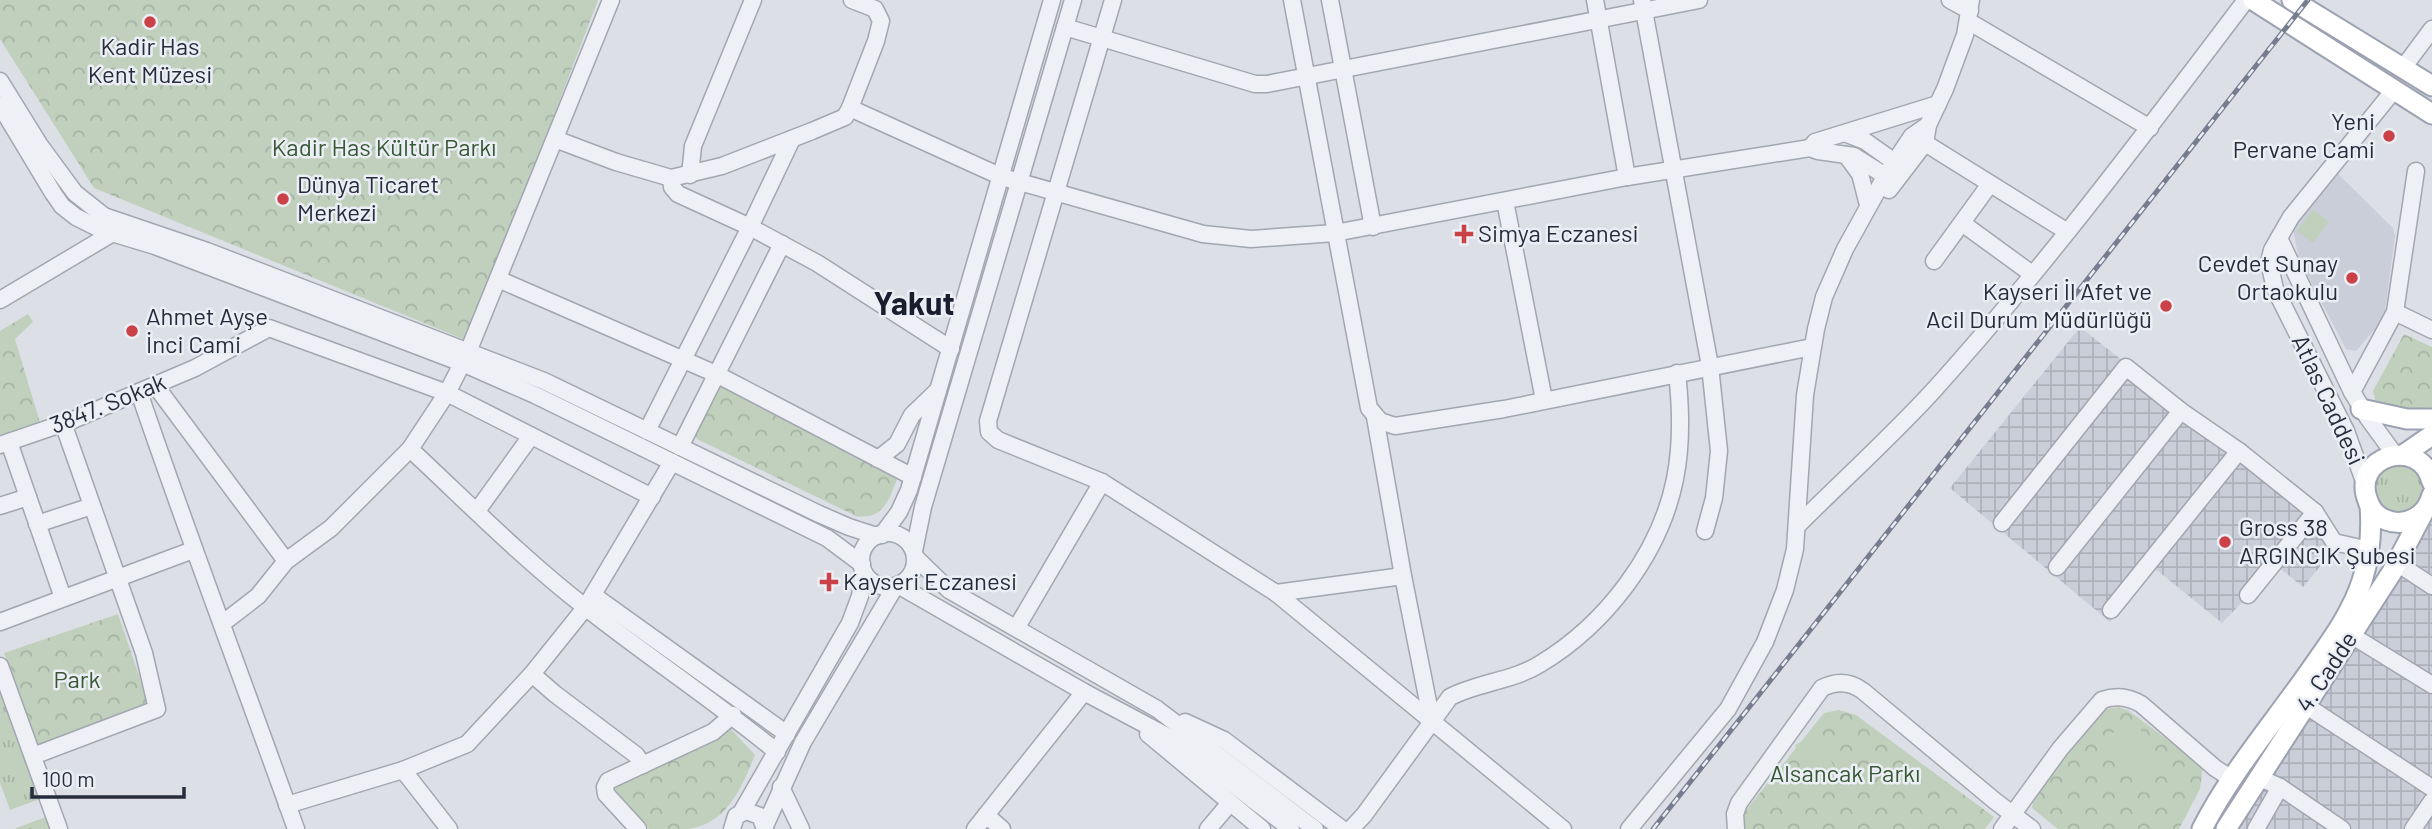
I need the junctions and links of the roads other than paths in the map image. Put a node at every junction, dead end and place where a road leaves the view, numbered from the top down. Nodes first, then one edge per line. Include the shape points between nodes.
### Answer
1 (611, 0) edge
2 (753, 0) edge
3 (852, 0) edge
4 (1052, 0) edge
5 (1073, 0) edge
6 (1113, 0) edge
7 (1292, 0) edge
8 (1330, 0) edge
9 (1595, 0) edge
10 (1699, 0) edge
11 (1950, 0) edge
12 (2246, 0) edge
13 (2253, 0) edge
14 (2292, 0) edge
15 (1644, 6) edge
16 (1969, 11) edge
17 (1599, 20) junction
18 (1065, 27) junction
19 (2432, 29) edge
20 (1101, 38) junction
21 (2427, 45) edge
22 (2403, 68) junction
23 (1344, 70) junction
24 (1306, 78) junction
25 (0, 82) edge
26 (2432, 86) edge
27 (2394, 90) junction
28 (1938, 104) junction
29 (0, 105) edge
30 (850, 108) junction
31 (2432, 114) edge
32 (1928, 125) junction
33 (2150, 128) junction
34 (1847, 134) junction
35 (555, 139) junction
36 (792, 139) junction
37 (1925, 143) junction
38 (1810, 148) junction
39 (1844, 153) junction
40 (1674, 169) junction
41 (2416, 171) dead end
42 (1895, 172) junction
43 (690, 175) junction
44 (1002, 177) junction
45 (1627, 177) junction
46 (671, 178) junction
47 (1020, 182) junction
48 (1990, 184) junction
49 (1056, 192) junction
50 (1505, 201) junction
51 (1866, 211) junction
52 (1962, 223) junction
53 (1373, 226) junction
54 (750, 227) junction
55 (2066, 231) junction
56 (1335, 233) junction
57 (111, 234) junction
58 (2279, 238) junction
59 (782, 244) junction
60 (1934, 261) dead end
61 (2032, 274) junction
62 (498, 279) junction
63 (0, 300) edge
64 (2395, 313) junction
65 (2432, 330) edge
66 (1812, 346) junction
67 (951, 349) junction
68 (465, 358) junction
69 (683, 360) junction
70 (1710, 366) junction
71 (1677, 373) junction
72 (716, 374) junction
73 (155, 385) junction
74 (939, 388) junction
75 (139, 392) junction
76 (447, 393) junction
77 (2356, 400) junction
78 (1544, 401) junction
79 (2180, 411) junction
80 (1375, 417) junction
81 (2432, 419) edge
82 (63, 424) junction
83 (647, 431) junction
84 (2432, 435) edge
85 (531, 436) junction
86 (4, 443) edge
87 (680, 447) junction
88 (410, 449) junction
89 (2239, 451) junction
90 (2399, 455) junction
91 (878, 459) junction
92 (672, 462) junction
93 (913, 477) junction
94 (1102, 482) junction
95 (2432, 482) edge
96 (2365, 484) junction
97 (2432, 495) edge
98 (27, 497) junction
99 (652, 497) junction
100 (0, 506) edge
101 (92, 506) junction
102 (2370, 506) junction
103 (477, 511) junction
104 (2315, 512) junction
105 (2423, 513) junction
106 (2003, 523) dead end
107 (37, 524) junction
108 (1797, 526) junction
109 (1705, 531) dead end
110 (879, 535) junction
111 (193, 550) junction
112 (2369, 550) junction
113 (914, 554) junction
114 (286, 561) junction
115 (2397, 563) junction
116 (2057, 567) dead end
117 (863, 569) junction
118 (1403, 576) junction
119 (117, 578) junction
120 (896, 586) junction
121 (2432, 586) edge
122 (1276, 593) junction
123 (2248, 595) dead end
124 (62, 598) junction
125 (589, 601) junction
126 (2111, 610) dead end
127 (0, 622) edge
128 (223, 623) junction
129 (1017, 627) junction
130 (2351, 635) junction
131 (0, 666) edge
132 (532, 674) junction
133 (2432, 685) edge
134 (1084, 692) junction
135 (2305, 705) junction
136 (1157, 709) junction
137 (1122, 712) junction
138 (733, 715) junction
139 (1432, 722) junction
140 (787, 734) junction
141 (777, 752) junction
142 (33, 756) junction
143 (643, 765) junction
144 (403, 770) junction
145 (2258, 777) junction
146 (2232, 779) junction
147 (781, 787) junction
148 (2280, 787) junction
149 (2432, 788) edge
150 (2432, 801) edge
151 (1230, 803) junction
152 (288, 805) junction
153 (2014, 814) junction
154 (986, 815) junction
155 (732, 823) edge
156 (765, 827) edge
157 (59, 829) edge
158 (296, 829) edge
159 (449, 829) edge
160 (638, 829) edge
161 (801, 829) edge
162 (975, 829) edge
163 (1002, 829) edge
164 (1208, 829) edge
165 (1261, 829) edge
166 (1291, 829) edge
167 (1315, 829) edge
168 (1342, 829) edge
169 (1351, 829) edge
170 (1563, 829) edge
171 (1629, 829) edge
172 (1736, 829) edge
173 (2002, 829) edge
174 (2032, 829) edge
175 (2202, 829) edge
176 (2226, 829) edge
177 (2256, 829) edge
178 (2342, 829) edge
179 (2413, 829) edge

1 - 35 street
2 - 43 street via 693,146
3 - 30 street via 875,9 881,21
4 - 44 street
5 - 18 street
6 - 20 street
7 - 24 street
8 - 23 street
9 - 17 street
10 - 15 street
11 - 16 street
12 - 33 street
13 - 27 main road
14 - 22 main road
15 - 17 street
15 - 40 street
16 - 28 street
16 - 33 street
17 - 23 street
17 - 45 street
18 - 20 street
18 - 47 street
19 - 21 street
20 - 24 street via 1255,84
20 - 49 street
21 - 22 street
22 - 26 main road
23 - 24 street
23 - 53 street
24 - 56 street
25 - 68 street via 75,193 104,216 207,251
27 - 31 main road
27 - 58 street, Atlas Caddesi
28 - 32 street
28 - 34 street
29 - 57 street via 62,206
30 - 36 street via 845,117
30 - 44 street
32 - 37 street
32 - 42 street via 1912,136
33 - 55 street
34 - 38 street via 1815,142
34 - 42 street via 1865,141
35 - 46 street
35 - 62 street
36 - 43 street
36 - 54 street
37 - 42 street
37 - 48 street
38 - 39 street
38 - 40 street
39 - 42 street
39 - 51 street via 1860,174
40 - 45 street
40 - 70 street
41 - 64 street
42 - 51 street via 1872,213
43 - 46 street
44 - 47 street
44 - 67 street
45 - 50 street
46 - 54 street via 678,194
47 - 49 street
47 - 113 street via 923,507
48 - 52 street
48 - 55 street
49 - 56 street via 1219,236 1268,240
49 - 94 street via 988,429 998,440
50 - 53 street
50 - 78 street
51 - 66 street via 1830,282
52 - 60 street
52 - 61 street
53 - 56 street
54 - 59 street
54 - 69 street
55 - 61 street
56 - 80 street via 1369,408
57 - 63 street
57 - 68 street
58 - 77 street, Atlas Caddesi
58 - 96 street, Atlas Caddesi via 2269,262 2272,280 2346,431
59 - 67 street
59 - 72 street
61 - 108 street via 1932,391
62 - 68 street
62 - 69 street
64 - 65 street
64 - 77 street
66 - 70 street
66 - 108 street
67 - 74 street
68 - 76 street
68 - 83 street via 544,381
68 - 92 street
69 - 72 street
69 - 83 street
70 - 71 street
70 - 109 street via 1719,451
71 - 78 street
71 - 139 street via 1680,419 1675,481 1657,531 1633,575 1596,619 1549,658 1523,673 1450,697
72 - 87 street
72 - 91 street
73 - 75 street, 3847. Sokak
73 - 76 street, 3847. Sokak via 269,328
73 - 114 street
74 - 91 street via 912,415 897,444
74 - 93 street
75 - 82 street, 3847. Sokak
75 - 111 street
76 - 85 street, 3847. Sokak
76 - 88 street
77 - 81 main road via 2397,418
77 - 90 street, Atlas Caddesi
78 - 80 street via 1395,426
79 - 89 street
79 - 106 street via 2126,367
79 - 116 street
80 - 118 street
82 - 86 street, 3847. Sokak
82 - 101 street
83 - 87 street
84 - 90 main road
85 - 99 street, 3847. Sokak
85 - 103 street
86 - 98 street
87 - 110 street via 819,514
88 - 103 street
88 - 114 street via 331,528
89 - 104 street
89 - 126 street
90 - 95 main road via 2423,465
90 - 96 main road via 2375,464
91 - 93 street
92 - 99 street
92 - 117 street via 827,538
93 - 110 street via 899,512
94 - 122 street
94 - 129 street
96 - 102 main road, 4. Cadde
97 - 105 main road, 4. Cadde
98 - 100 street
98 - 107 street
99 - 125 street
101 - 107 street
101 - 119 street
102 - 105 main road via 2395,522
102 - 112 main road, 4. Cadde
103 - 125 street
104 - 112 street via 2334,542
104 - 123 street
105 - 115 main road, 4. Cadde
107 - 124 street
108 - 171 street via 1785,590 1749,674 1728,709
110 - 113 street via 903,537
110 - 117 street via 864,548
111 - 119 street
111 - 128 street
112 - 146 main road, 4. Cadde via 2362,580 2343,621
113 - 120 street via 910,577
113 - 129 street via 944,587
114 - 128 street via 258,596
115 - 121 street
115 - 130 main road, 4. Cadde
117 - 120 street via 877,585
117 - 140 street via 850,623
118 - 122 street
118 - 139 street
119 - 124 street
119 - 142 street via 144,653 156,709
120 - 134 street
120 - 147 street
122 - 139 street
124 - 127 street
125 - 132 street
125 - 138 street
125 - 140 street
128 - 152 street
129 - 136 street
130 - 133 street
130 - 135 main road, 4. Cadde
131 - 142 street
132 - 143 street via 636,754
132 - 144 street via 467,744
134 - 137 street
134 - 154 street
135 - 145 main road, 4. Cadde
135 - 149 street
136 - 167 street
136 - 168 street via 1224,740
137 - 151 street
137 - 166 street via 1178,742
138 - 141 street
138 - 143 street via 718,730
139 - 169 street
139 - 170 street
140 - 141 street
141 - 155 street
142 - 157 street
143 - 160 street via 611,779 605,787 607,796
144 - 152 street
144 - 159 street
145 - 148 street
145 - 176 main road, 4. Cadde
146 - 153 street via 2141,704 2113,697 2102,699
146 - 175 main road, 4. Cadde
147 - 156 street
147 - 161 street
148 - 177 street
148 - 178 street
150 - 179 street
151 - 164 street
151 - 165 street
152 - 158 street
153 - 172 street via 1863,691 1839,682 1822,688 1739,803
153 - 173 street
153 - 174 street
154 - 162 street
154 - 163 street
155 - 156 street via 746,811 760,816

